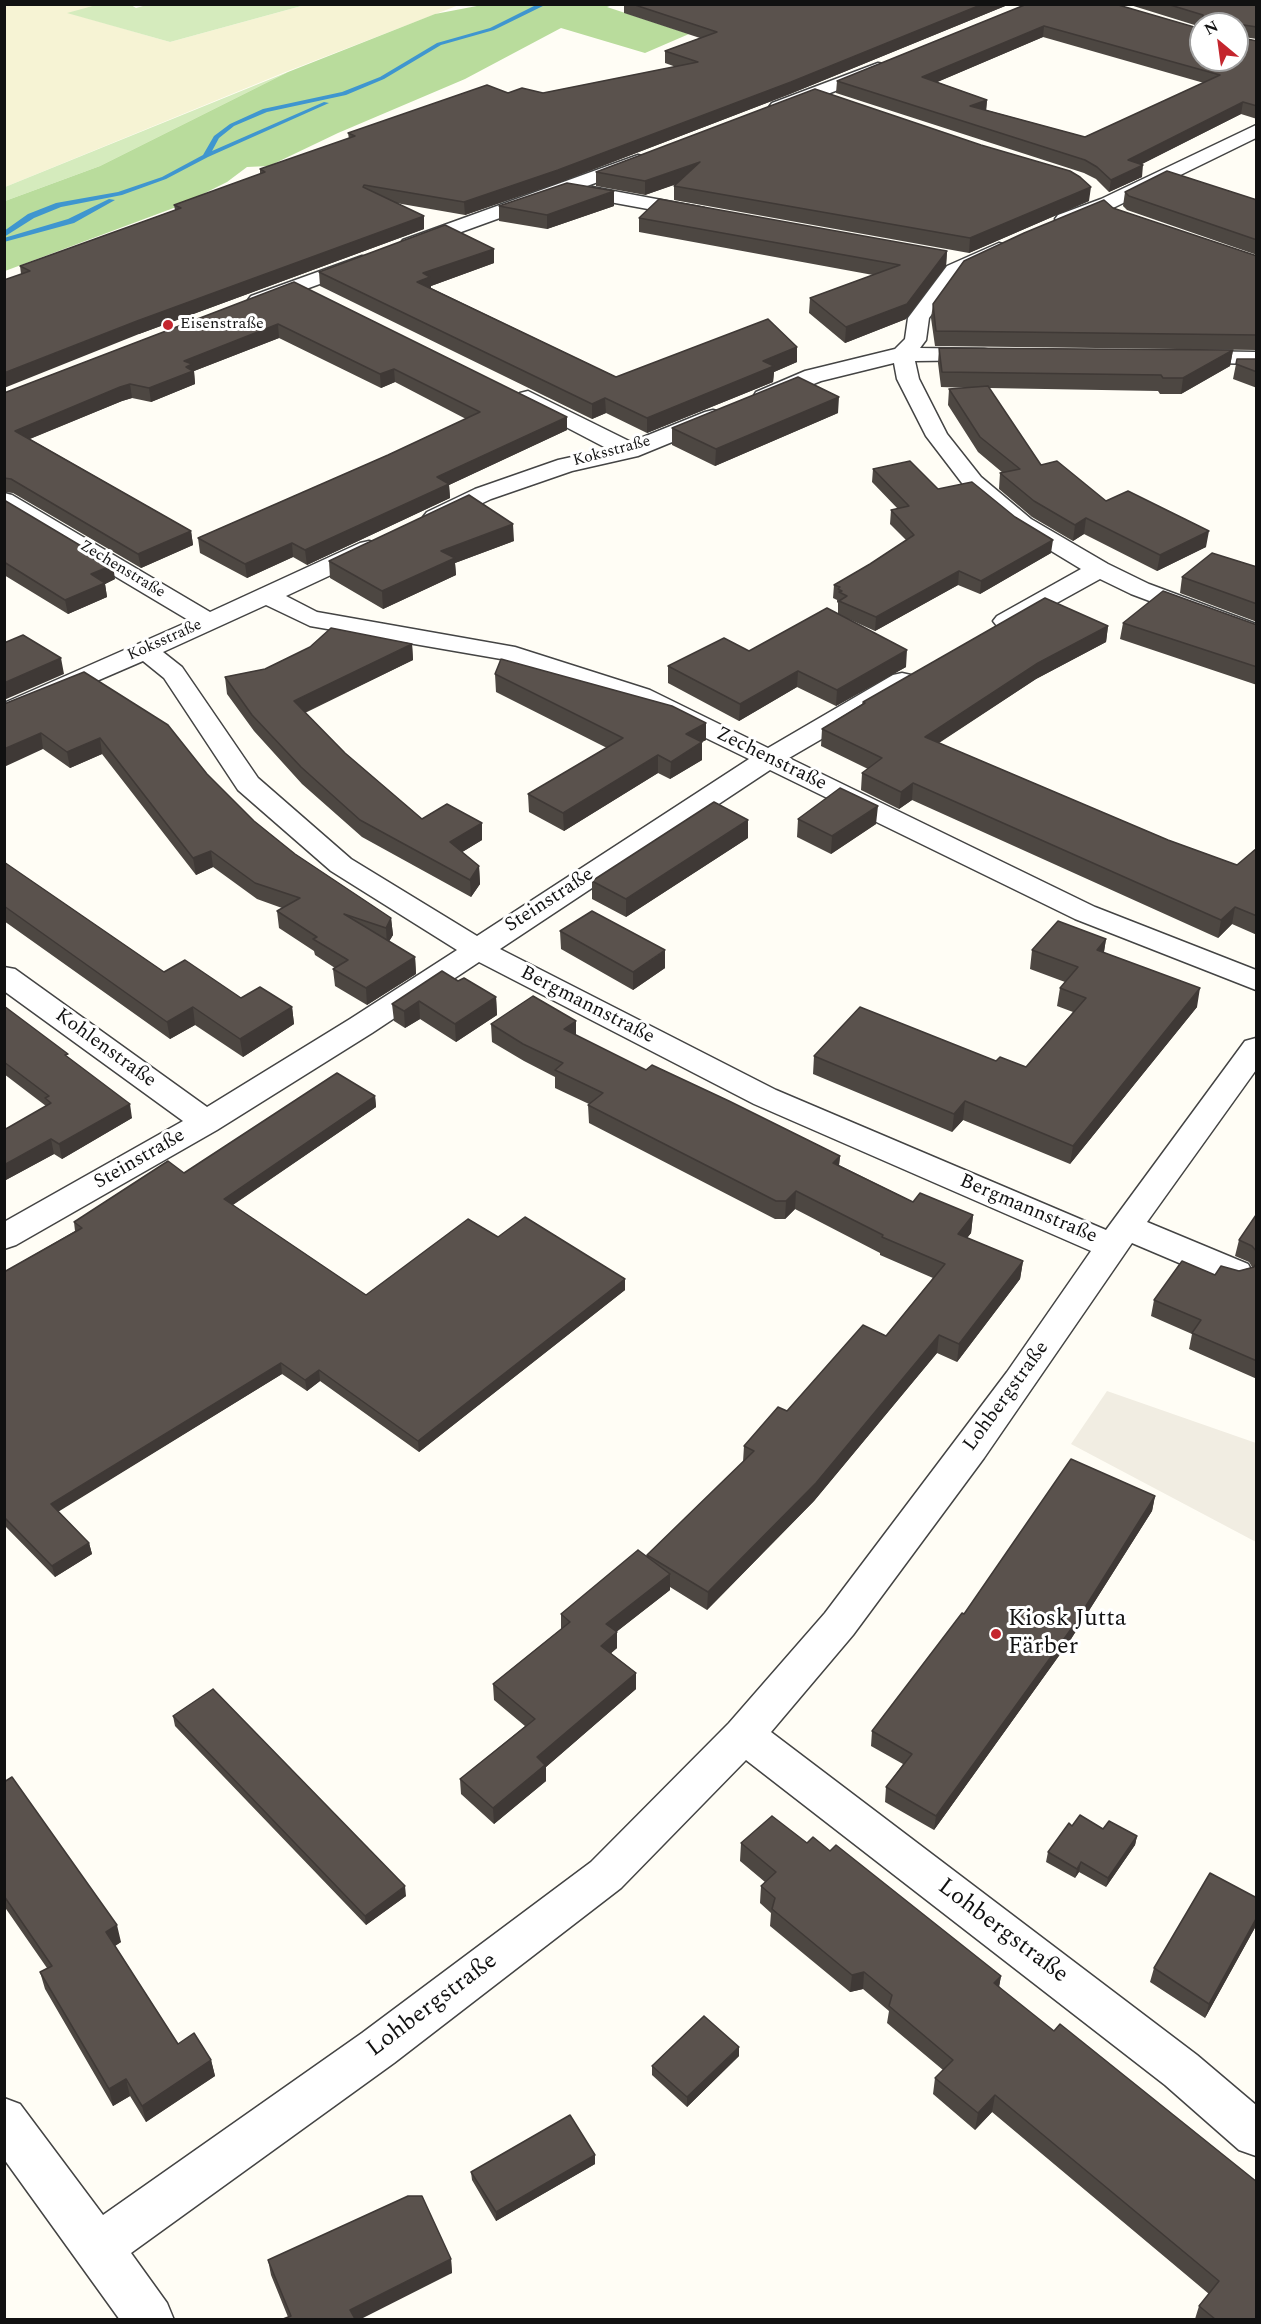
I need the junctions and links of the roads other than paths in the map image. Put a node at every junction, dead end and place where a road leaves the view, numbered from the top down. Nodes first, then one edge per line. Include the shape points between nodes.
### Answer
1 (896, 60) edge
2 (814, 94) junction
3 (836, 101) edge
4 (764, 113) edge
5 (1257, 130) edge
6 (655, 155) edge
7 (566, 189) junction
8 (715, 216) edge
9 (1042, 229) edge
10 (1015, 241) edge
11 (396, 249) edge
12 (937, 255) edge
13 (374, 257) edge
14 (972, 262) junction
15 (297, 286) junction
16 (326, 299) edge
17 (243, 306) edge
18 (903, 354) junction
19 (1009, 356) edge
20 (1162, 357) edge
21 (1257, 358) edge
22 (507, 388) edge
23 (630, 451) junction
24 (4, 500) edge
25 (419, 524) edge
26 (386, 540) edge
27 (1099, 570) junction
28 (267, 596) junction
29 (209, 622) junction
30 (1257, 633) edge
31 (979, 637) edge
32 (145, 650) junction
33 (929, 665) edge
34 (4, 713) edge
35 (768, 759) junction
36 (477, 949) junction
37 (4, 976) edge
38 (1257, 981) edge
39 (1257, 1048) edge
40 (206, 1122) junction
41 (4, 1237) edge
42 (1119, 1237) junction
43 (1236, 1273) edge
44 (744, 1735) junction
45 (4, 2120) edge
46 (1257, 2134) edge
47 (97, 2248) junction
48 (150, 2319) edge

1 - 2 street
2 - 3 street
2 - 4 street
5 - 9 street via 1107,203
6 - 7 street
7 - 8 street
7 - 11 street
10 - 14 street
12 - 14 street
13 - 15 street
14 - 18 street via 954,270 919,318 915,340
15 - 16 street
15 - 17 street
18 - 19 street, Koksstraße
18 - 23 street, Koksstraße via 813,376
18 - 27 street via 908,379 937,436 973,482 1023,524
20 - 21 street
22 - 23 street
23 - 25 street, Koksstraße via 566,465 483,494
24 - 29 street, Zechenstraße
26 - 28 street, Koksstraße
27 - 30 street
27 - 31 street
28 - 29 street, Koksstraße
28 - 35 street, Zechenstraße via 310,618 507,652 641,696
29 - 32 street, Koksstraße
32 - 34 street, Koksstraße
32 - 36 street, Bergmannstraße via 173,673 248,784 341,865
33 - 35 street, Steinstraße
35 - 36 street, Steinstraße
35 - 38 street, Zechenstraße via 1085,913
36 - 40 street, Steinstraße
36 - 42 street, Bergmannstraße via 765,1097
37 - 40 street, Kohlenstraße
39 - 42 street, Lohbergstraße
40 - 41 street, Steinstraße
42 - 43 street, Bergmannstraße
42 - 44 street, Lohbergstraße via 1020,1381 846,1615
44 - 46 street, Lohbergstraße via 1181,2070
44 - 47 street, Lohbergstraße via 606,1875 378,2048
45 - 47 street
47 - 48 street

